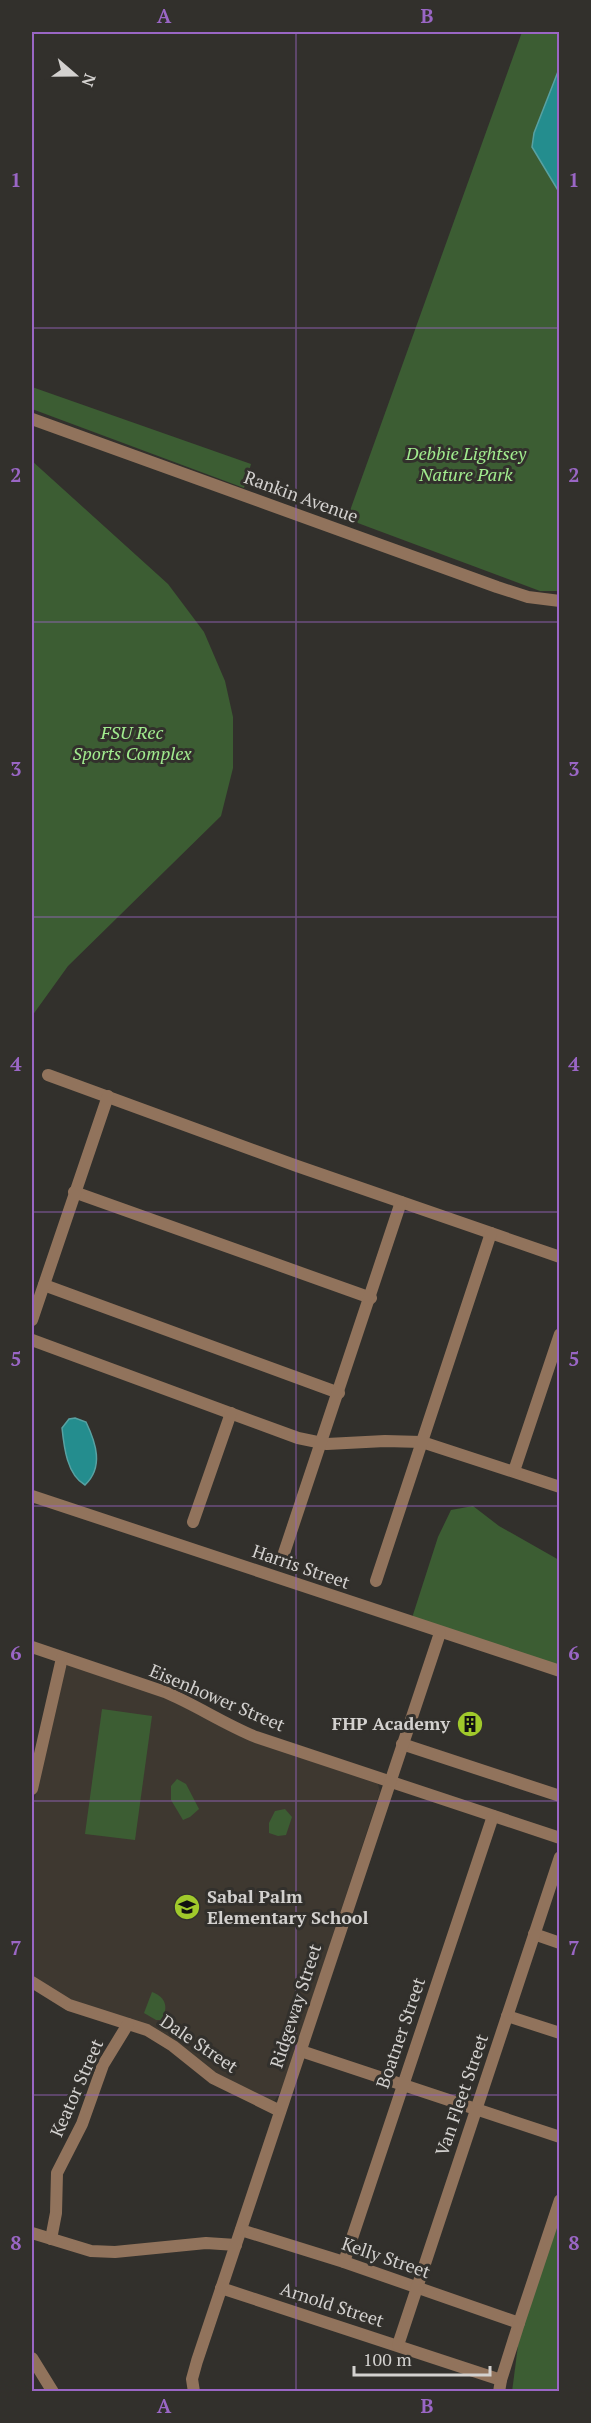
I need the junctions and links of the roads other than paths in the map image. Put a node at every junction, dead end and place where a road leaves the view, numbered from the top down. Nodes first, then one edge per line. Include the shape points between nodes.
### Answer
1 (32, 419) edge
2 (560, 602) edge
3 (48, 1075) dead end
4 (108, 1096) junction
5 (74, 1192) junction
6 (401, 1202) junction
7 (491, 1233) junction
8 (560, 1257) edge
9 (44, 1285) junction
10 (371, 1298) junction
11 (32, 1320) edge
12 (560, 1334) edge
13 (32, 1340) edge
14 (339, 1393) junction
15 (231, 1413) junction
16 (422, 1442) junction
17 (321, 1443) junction
18 (514, 1471) junction
19 (560, 1487) edge
20 (32, 1496) edge
21 (193, 1522) dead end
22 (284, 1553) dead end
23 (376, 1581) dead end
24 (440, 1633) junction
25 (32, 1647) edge
26 (62, 1658) junction
27 (560, 1671) edge
28 (402, 1744) junction
29 (390, 1782) junction
30 (32, 1789) edge
31 (560, 1796) edge
32 (493, 1816) junction
33 (560, 1838) edge
34 (560, 1857) edge
35 (534, 1934) junction
36 (560, 1943) edge
37 (32, 1982) edge
38 (507, 2016) junction
39 (128, 2024) junction
40 (560, 2033) edge
41 (301, 2051) junction
42 (403, 2085) junction
43 (476, 2110) junction
44 (280, 2111) junction
45 (560, 2138) edge
46 (560, 2200) edge
47 (241, 2230) junction
48 (32, 2234) edge
49 (51, 2239) junction
50 (236, 2245) junction
51 (344, 2262) junction
52 (221, 2288) junction
53 (416, 2288) junction
54 (519, 2323) junction
55 (398, 2345) junction
56 (32, 2358) edge
57 (500, 2386) edge
58 (53, 2391) edge
59 (194, 2391) edge

1 - 2 street, Rankin Avenue via 497,588
3 - 4 street
4 - 5 street
4 - 6 street
5 - 9 street
5 - 10 street
6 - 7 street
6 - 10 street
7 - 8 street
7 - 16 street
9 - 11 street
9 - 14 street
10 - 14 street
12 - 18 street
13 - 15 street
14 - 17 street
15 - 17 street
15 - 21 street
16 - 17 street
16 - 18 street
16 - 23 street
17 - 22 street
18 - 19 street
20 - 24 street, Harris Street
24 - 27 street, Harris Street
24 - 28 street, Ridgeway Street
25 - 26 street, Eisenhower Street
26 - 29 street, Eisenhower Street via 165,1692 256,1737
26 - 30 street
28 - 29 street, Ridgeway Street
28 - 31 street
29 - 32 street, Eisenhower Street
29 - 41 street, Ridgeway Street
32 - 33 street, Eisenhower Street
32 - 42 street, Boatner Street
34 - 35 street, Van Fleet Street
35 - 36 street
35 - 38 street, Van Fleet Street
37 - 39 street, Dale Street via 69,2005
38 - 40 street
38 - 43 street, Van Fleet Street
39 - 44 street, Dale Street via 161,2038 213,2078
39 - 49 street, Keator Street via 103,2065 82,2124 57,2173
41 - 42 street
41 - 44 street, Ridgeway Street
42 - 43 street
42 - 51 street, Boatner Street
43 - 45 street
43 - 53 street, Van Fleet Street
44 - 47 street, Ridgeway Street
46 - 54 street
47 - 50 street, Ridgeway Street
47 - 51 street, Kelly Street
48 - 49 street
49 - 50 street via 91,2251 115,2252 198,2243
50 - 52 street, Ridgeway Street
51 - 53 street, Kelly Street
52 - 55 street, Arnold Street
52 - 59 street, Ridgeway Street via 192,2379
53 - 54 street, Kelly Street
53 - 55 street, Van Fleet Street
54 - 57 street
55 - 57 street, Arnold Street
56 - 58 street

